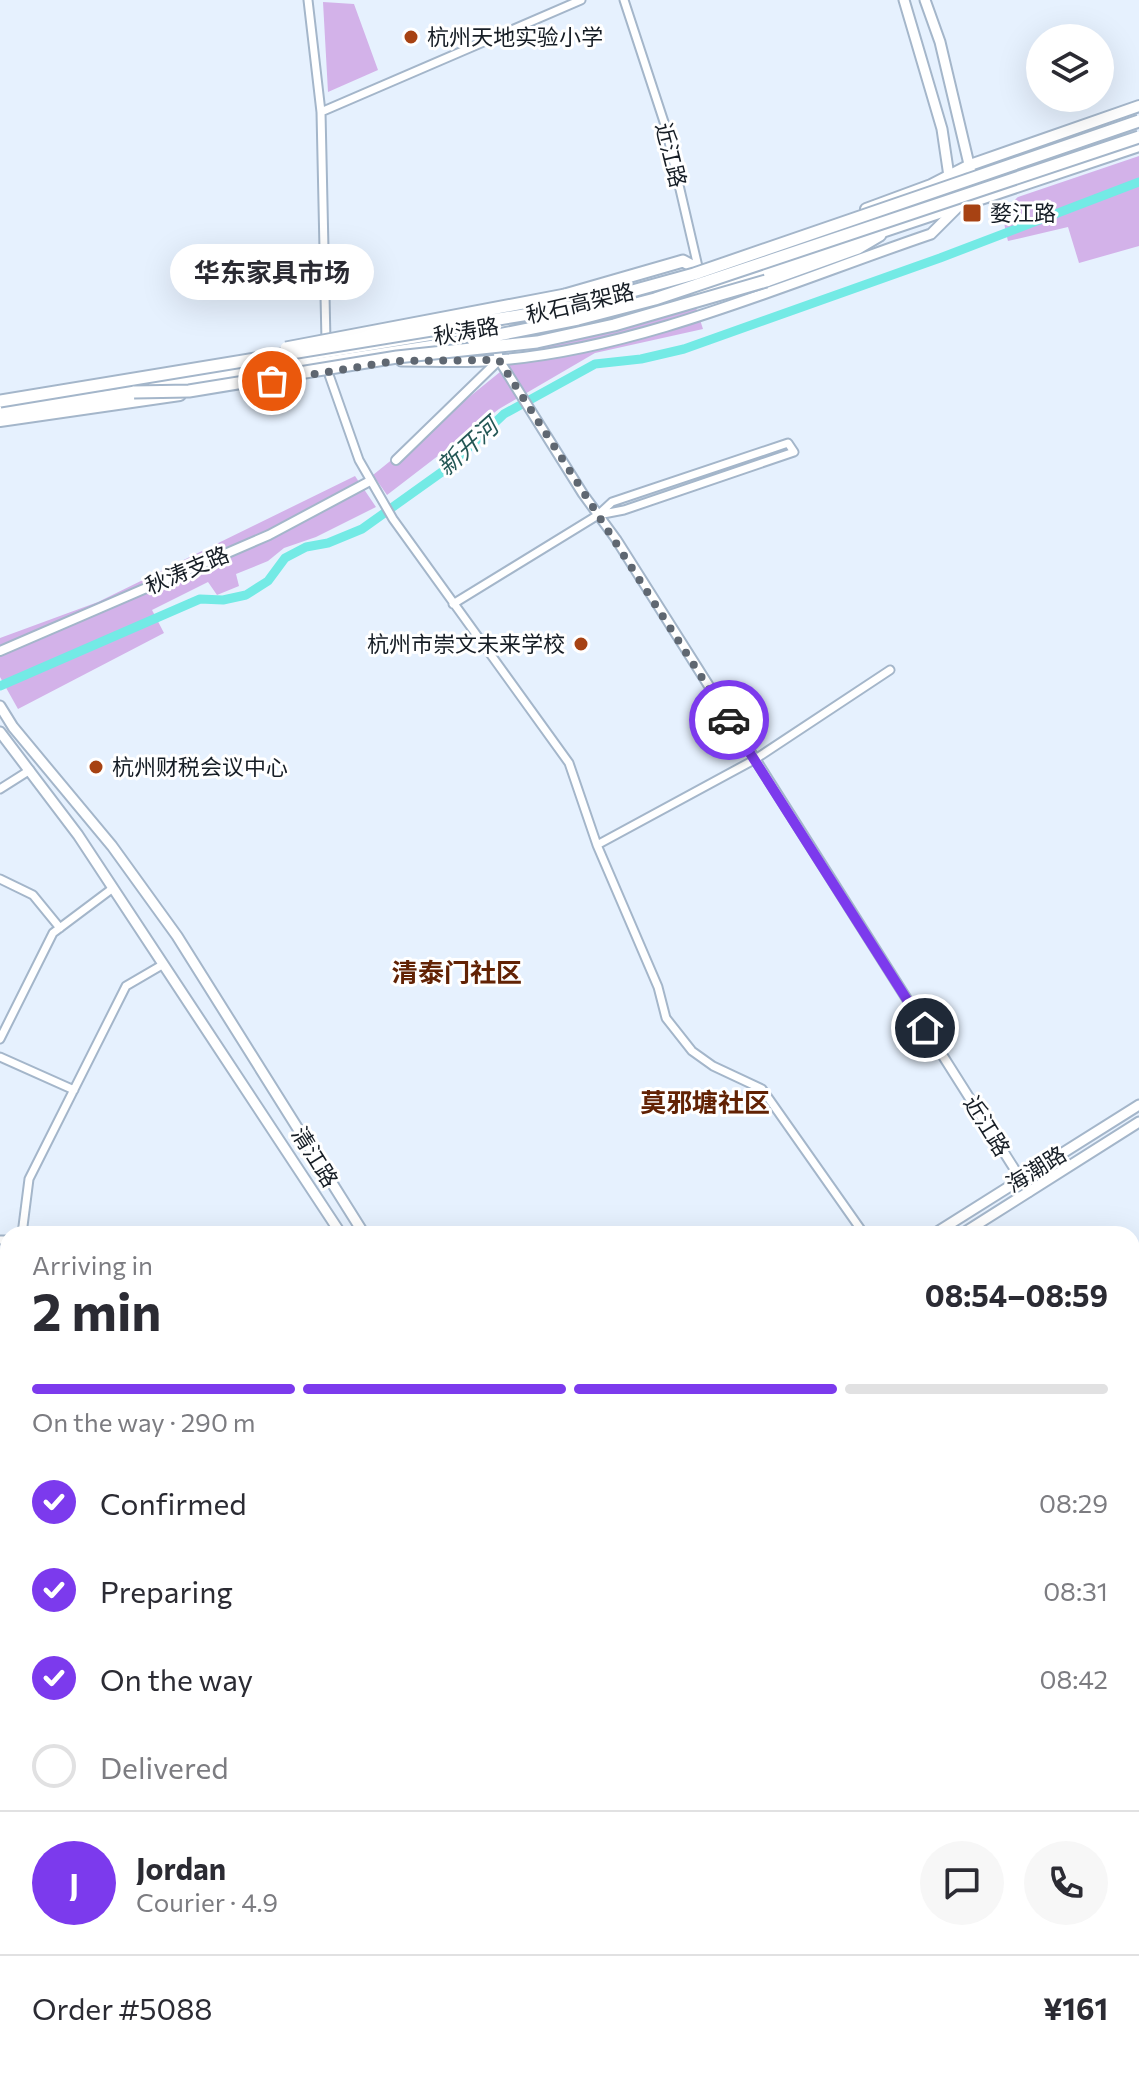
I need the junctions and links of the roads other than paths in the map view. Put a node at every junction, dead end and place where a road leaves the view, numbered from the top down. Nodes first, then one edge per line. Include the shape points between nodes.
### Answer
1 (308, 0) edge
2 (581, 0) edge
3 (624, 0) edge
4 (904, 0) edge
5 (925, 0) edge
6 (1139, 106) edge
7 (321, 112) junction
8 (1139, 121) edge
9 (1139, 137) edge
10 (1139, 146) edge
11 (970, 165) junction
12 (949, 176) junction
13 (978, 199) junction
14 (956, 209) junction
15 (880, 235) junction
16 (698, 269) junction
17 (703, 292) junction
18 (708, 312) junction
19 (492, 327) junction
20 (496, 344) junction
21 (326, 355) junction
22 (499, 360) junction
23 (395, 361) junction
24 (328, 372) junction
25 (63, 391) junction
26 (134, 392) junction
27 (0, 399) edge
28 (0, 412) edge
29 (0, 421) edge
30 (396, 460) dead end
31 (370, 481) junction
32 (598, 515) junction
33 (453, 604) junction
34 (0, 651) edge
35 (890, 670) dead end
36 (0, 706) edge
37 (2, 734) edge
38 (754, 760) junction
39 (30, 770) junction
40 (0, 789) edge
41 (597, 845) junction
42 (0, 879) edge
43 (113, 888) junction
44 (60, 928) junction
45 (162, 965) junction
46 (0, 1039) edge
47 (0, 1057) edge
48 (74, 1090) junction
49 (1139, 1105) edge
50 (1139, 1122) edge
51 (1020, 1179) junction
52 (1029, 1192) junction
53 (23, 1226) edge
54 (336, 1226) edge
55 (359, 1226) edge
56 (858, 1226) edge
57 (947, 1226) edge
58 (975, 1226) edge

1 - 7 street
2 - 7 street
3 - 16 street, 近江路 via 665,125
4 - 12 main road via 942,129
5 - 11 main road
6 - 11 main road, 秋涛路
7 - 21 street
8 - 25 highway, 秋石高架路, bridge via 709,269 578,306
9 - 26 highway, 秋石高架路, bridge via 611,312 473,340
10 - 13 main road, 秋涛路
11 - 12 main road, 秋涛路
11 - 13 main road
12 - 14 main road
12 - 16 main road, 秋涛路
13 - 14 main road, 秋涛路
14 - 15 main road, 秋涛路
14 - 18 main road via 931,234
15 - 17 main road, 秋涛路
15 - 26 highway, bridge via 766,281 537,342 397,357 189,391
16 - 17 street, 近江路
16 - 19 main road, 秋涛路 via 638,292
16 - 25 highway, bridge via 683,261 492,312
17 - 18 street, 近江路
17 - 20 main road, 秋涛路 via 585,326
18 - 22 main road via 581,347
19 - 20 street, 近江路
19 - 21 main road, 秋涛路
20 - 22 street, 近江路
20 - 23 main road, 秋涛路
21 - 27 main road, 秋涛路
22 - 23 main road
22 - 30 street
22 - 32 street, 近江路
23 - 24 main road, 秋涛路
24 - 29 main road, 秋涛路
24 - 31 street
25 - 27 highway, 秋石高架路, bridge
26 - 28 highway, 秋石高架路
31 - 33 street
31 - 34 street, 秋涛支路 via 269,535
32 - 32 street via 624,510 794,452 788,443 612,502
32 - 33 street
32 - 38 street, 近江路
33 - 41 street via 569,763
35 - 38 street
36 - 55 main road, 清江路 via 177,936
37 - 39 main road, 清江路
38 - 41 street
38 - 51 street, 近江路
39 - 40 street
39 - 43 main road, 清江路
41 - 56 street via 642,944 666,1018 713,1066 762,1089
42 - 44 street via 33,895
43 - 44 street
43 - 45 main road, 清江路
44 - 46 street
45 - 48 street via 126,986
45 - 54 main road, 清江路
47 - 48 street
48 - 53 street via 29,1179
49 - 51 main road, 海潮路
50 - 52 main road, 海潮路
51 - 52 street, 近江路
51 - 57 main road, 海潮路
52 - 58 main road, 海潮路

